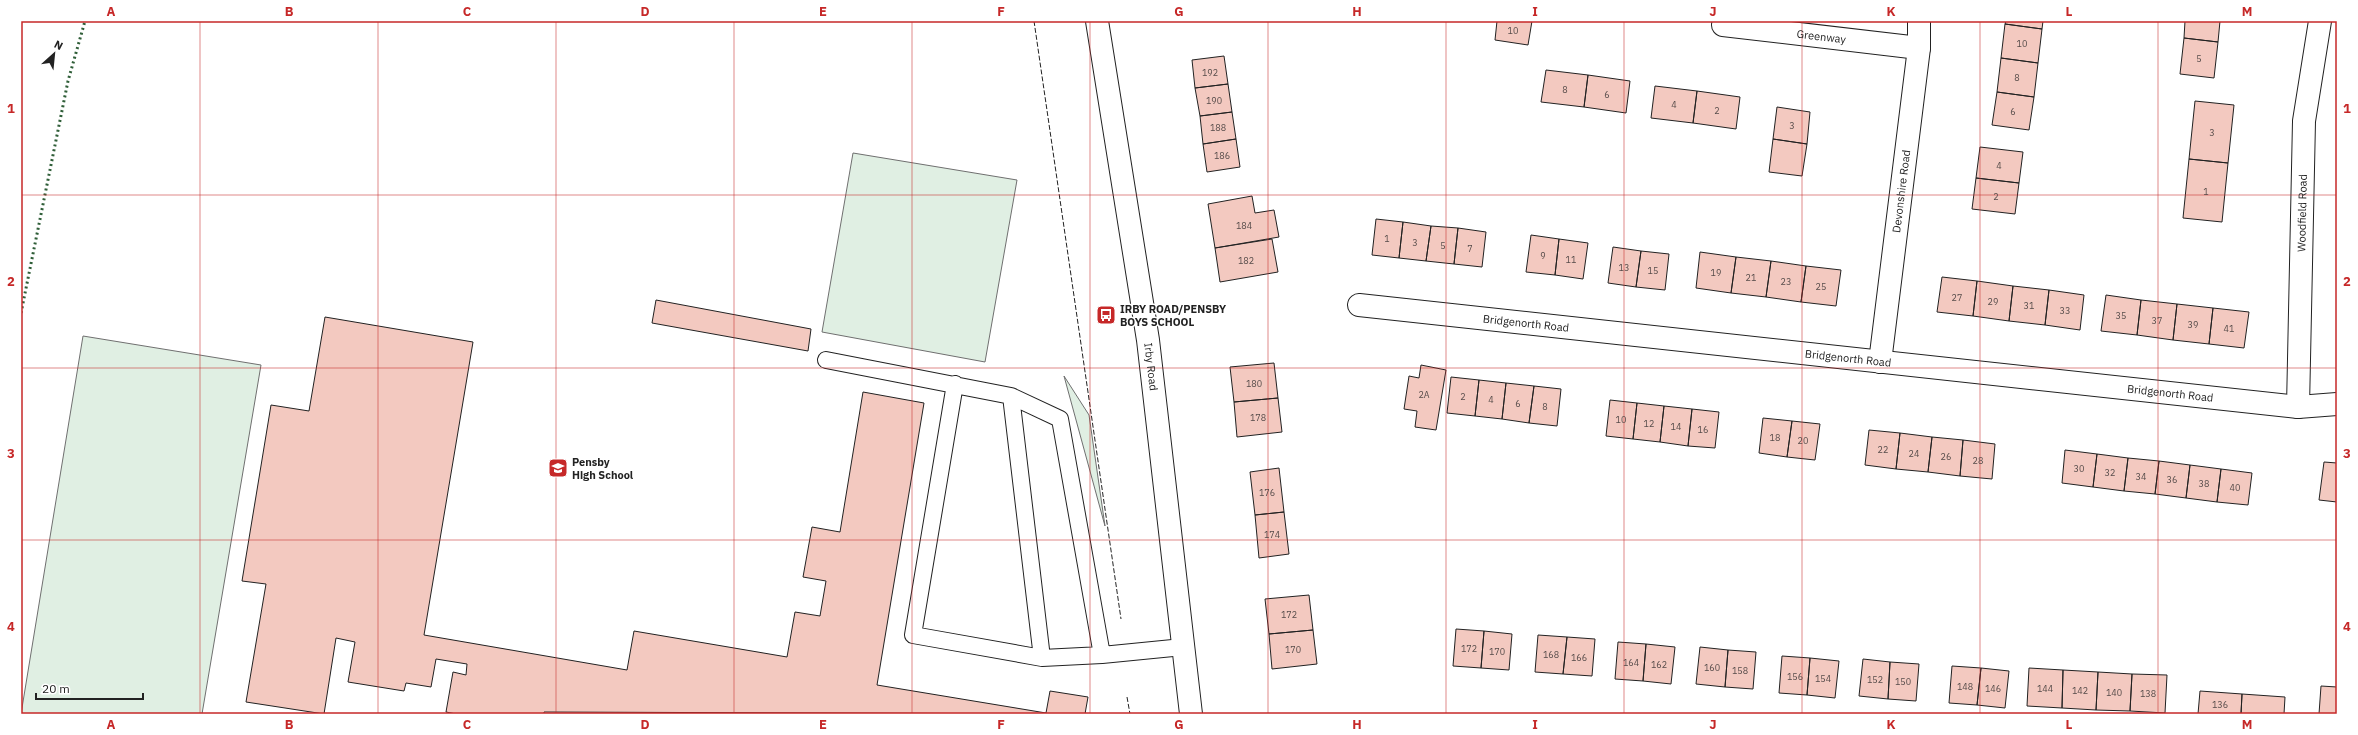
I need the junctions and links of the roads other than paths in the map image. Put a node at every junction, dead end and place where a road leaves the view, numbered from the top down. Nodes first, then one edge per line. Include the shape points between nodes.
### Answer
1 (1097, 21) edge
2 (1919, 21) edge
3 (2320, 21) edge
4 (1724, 25) dead end
5 (1919, 48) junction
6 (1359, 305) dead end
7 (826, 360) dead end
8 (1880, 362) junction
9 (956, 384) junction
10 (1011, 396) junction
11 (2337, 404) edge
12 (2298, 407) junction
13 (1183, 647) junction
14 (1102, 655) junction
15 (1042, 658) junction
16 (1191, 714) edge

1 - 13 street, Irby Road via 1148,340
2 - 5 street, Devonshire Road
3 - 12 street, Woodfield Road via 2304,121
4 - 5 street, Greenway
5 - 8 street, Devonshire Road
6 - 8 street, Bridgenorth Road
7 - 9 lane
8 - 12 street, Bridgenorth Road
9 - 10 lane
9 - 15 lane via 913,635
10 - 14 lane via 1060,419
10 - 15 lane
11 - 12 street, Bridgenorth Road
13 - 14 lane
13 - 16 street, Irby Road
14 - 15 lane

